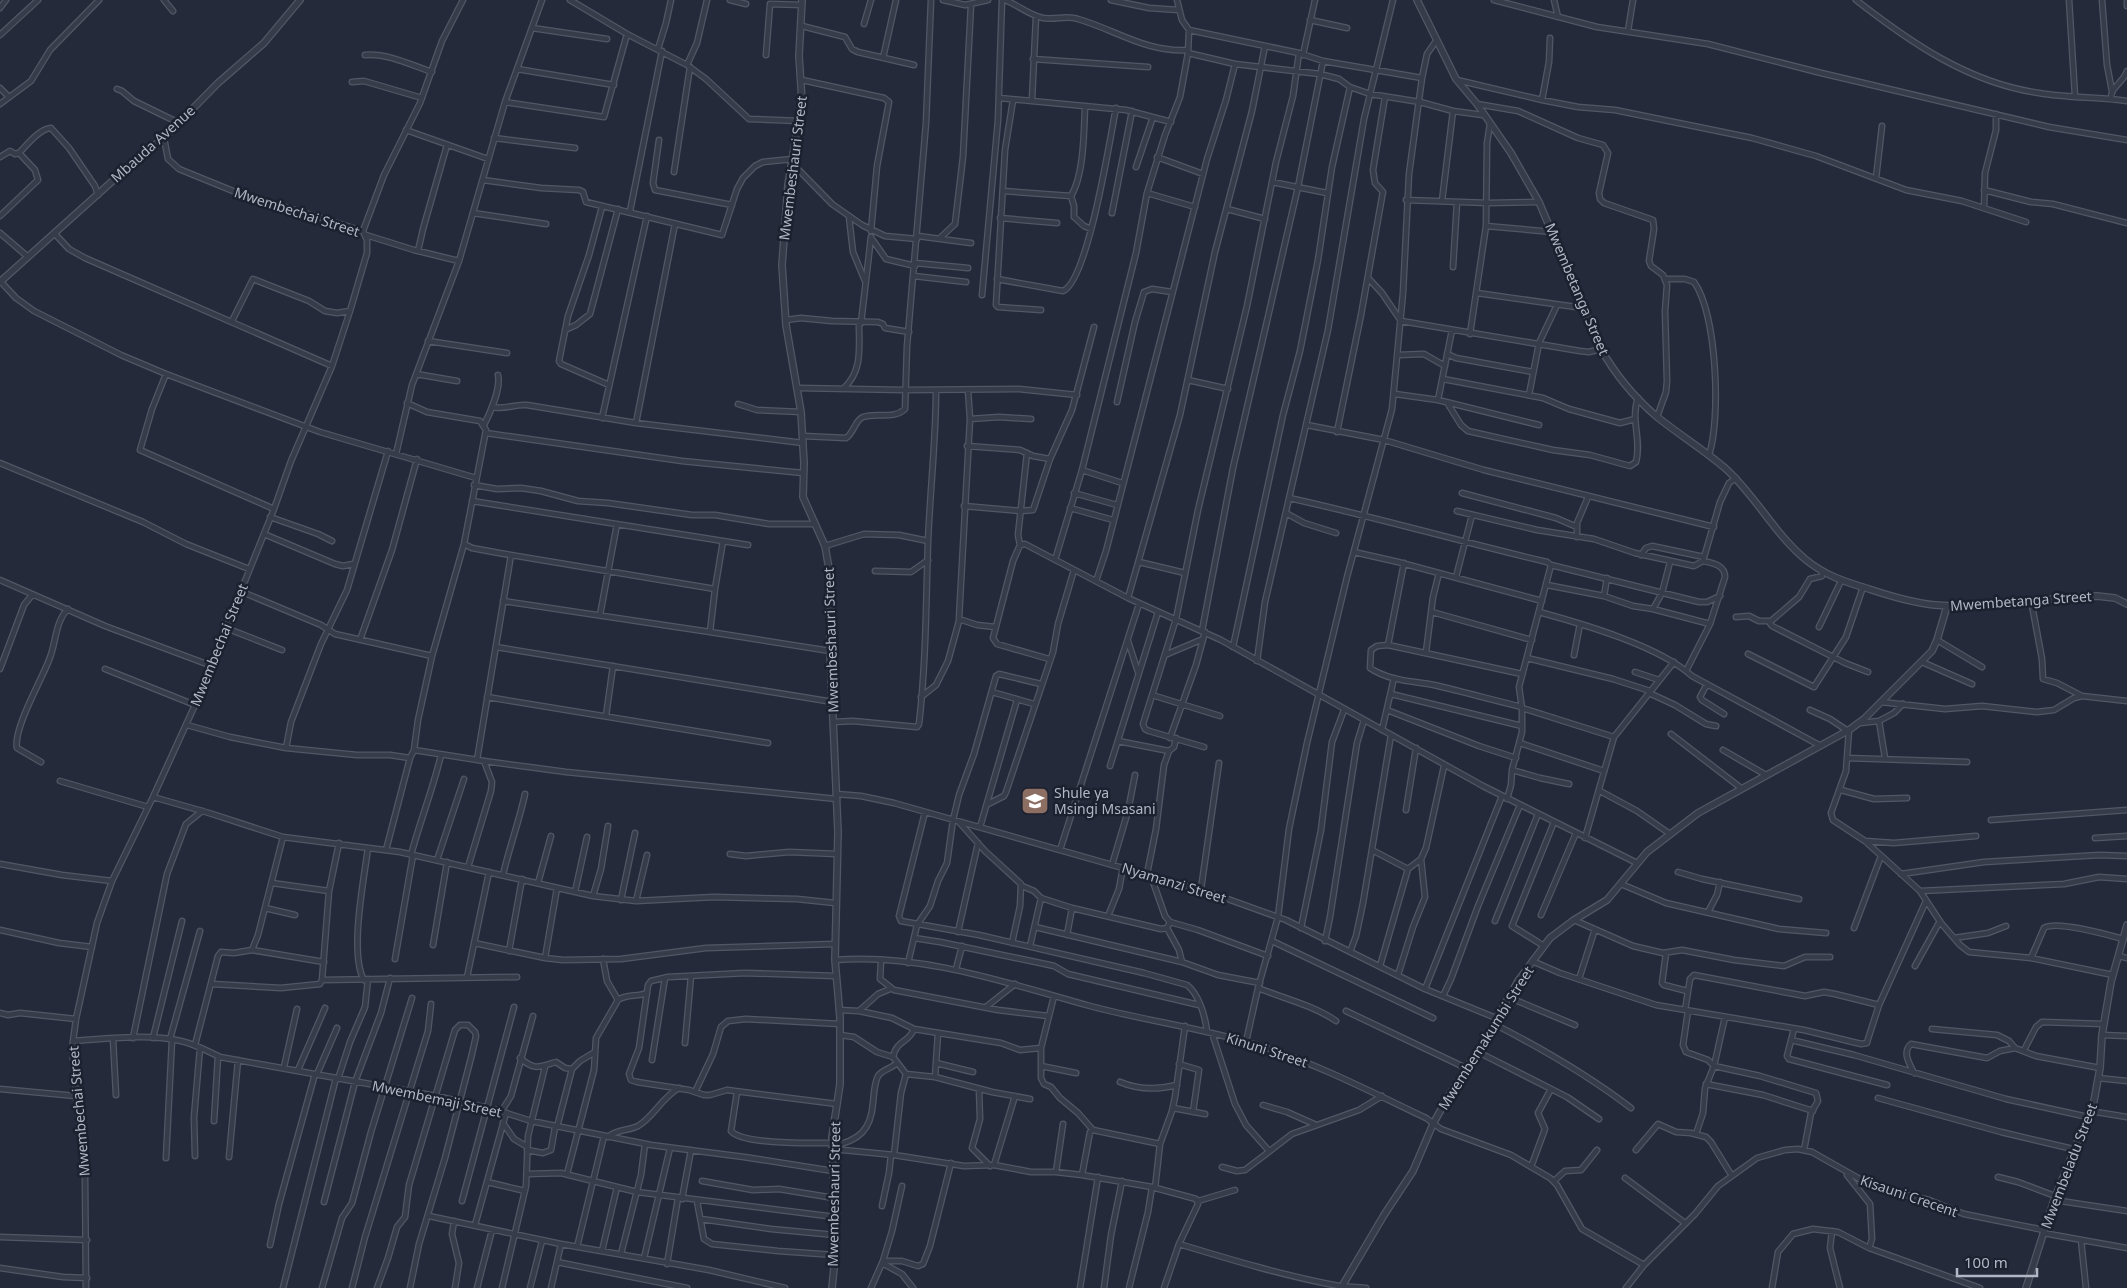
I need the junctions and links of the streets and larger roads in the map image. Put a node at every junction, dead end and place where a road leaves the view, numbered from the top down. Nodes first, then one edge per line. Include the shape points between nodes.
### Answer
1 (6, 0) edge
2 (38, 0) edge
3 (99, 0) edge
4 (164, 0) edge
5 (300, 0) edge
6 (463, 0) edge
7 (542, 0) edge
8 (570, 0) edge
9 (671, 0) edge
10 (707, 0) edge
11 (730, 0) edge
12 (872, 0) edge
13 (896, 0) edge
14 (931, 0) edge
15 (943, 0) edge
16 (988, 0) edge
17 (1003, 0) edge
18 (1111, 0) edge
19 (1177, 0) edge
20 (1315, 0) edge
21 (1393, 0) edge
22 (1417, 0) edge
23 (1494, 0) edge
24 (1554, 0) edge
25 (1633, 0) edge
26 (1856, 0) edge
27 (2070, 0) edge
28 (2102, 0) edge
29 (2127, 0) edge
30 (802, 2) edge
31 (746, 4) dead end
32 (971, 5) junction
33 (2127, 6) edge
34 (0, 8) edge
35 (1179, 10) junction
36 (173, 11) dead end
37 (1036, 16) junction
38 (1558, 17) junction
39 (1310, 20) junction
40 (864, 24) dead end
41 (802, 26) junction
42 (532, 28) junction
43 (1347, 28) dead end
44 (1189, 30) junction
45 (1628, 31) junction
46 (628, 34) junction
47 (0, 35) edge
48 (1550, 38) dead end
49 (607, 39) dead end
50 (1436, 41) junction
51 (1265, 46) junction
52 (660, 50) junction
53 (1188, 52) junction
54 (1301, 54) junction
55 (365, 55) dead end
56 (766, 55) dead end
57 (883, 58) junction
58 (1034, 59) junction
59 (1323, 61) junction
60 (1235, 64) junction
61 (914, 65) dead end
62 (689, 66) junction
63 (1148, 67) dead end
64 (1261, 68) junction
65 (517, 69) junction
66 (1376, 70) junction
67 (1297, 71) junction
68 (2127, 71) edge
69 (432, 72) junction
70 (1320, 74) junction
71 (1422, 78) junction
72 (802, 80) junction
73 (1456, 80) junction
74 (352, 82) dead end
75 (614, 84) junction
76 (1350, 87) junction
77 (0, 88) edge
78 (117, 89) dead end
79 (2112, 91) junction
80 (1370, 94) junction
81 (2074, 96) junction
82 (1385, 97) junction
83 (9, 98) junction
84 (422, 98) junction
85 (999, 98) junction
86 (2111, 99) junction
87 (1013, 100) junction
88 (1032, 100) junction
89 (1542, 100) junction
90 (2127, 101) edge
91 (505, 102) junction
92 (1420, 102) junction
93 (0, 104) edge
94 (1477, 104) junction
95 (1085, 106) junction
96 (1116, 108) junction
97 (1132, 111) junction
98 (1453, 111) junction
99 (1996, 114) junction
100 (1483, 115) junction
101 (1153, 117) junction
102 (800, 121) junction
103 (1171, 122) junction
104 (179, 123) junction
105 (1490, 124) junction
106 (1882, 126) dead end
107 (406, 130) junction
108 (164, 138) junction
109 (494, 138) junction
110 (659, 140) dead end
111 (2127, 140) edge
112 (447, 145) junction
113 (575, 148) dead end
114 (19, 153) junction
115 (0, 156) edge
116 (1158, 157) junction
117 (488, 159) junction
118 (792, 160) junction
119 (1136, 166) dead end
120 (674, 172) dead end
121 (1203, 174) junction
122 (1876, 178) junction
123 (483, 180) junction
124 (1272, 182) junction
125 (1298, 187) junction
126 (1984, 190) junction
127 (1003, 191) junction
128 (1147, 193) junction
129 (1327, 193) junction
130 (98, 195) junction
131 (1071, 196) junction
132 (1406, 200) junction
133 (1442, 201) junction
134 (1457, 202) junction
135 (1539, 202) junction
136 (732, 204) junction
137 (1488, 204) junction
138 (602, 207) junction
139 (1195, 207) junction
140 (1984, 208) junction
141 (1226, 209) junction
142 (618, 210) junction
143 (630, 211) junction
144 (473, 212) junction
145 (1112, 213) dead end
146 (0, 216) edge
147 (647, 216) junction
148 (849, 217) junction
149 (1000, 218) junction
150 (1265, 219) junction
151 (2026, 222) dead end
152 (1057, 223) dead end
153 (2127, 223) edge
154 (546, 224) dead end
155 (675, 224) junction
156 (1486, 226) junction
157 (1091, 229) junction
158 (869, 230) junction
159 (1553, 232) junction
160 (0, 233) edge
161 (364, 233) junction
162 (56, 234) junction
163 (871, 237) junction
164 (917, 238) junction
165 (940, 238) junction
166 (972, 243) dead end
167 (418, 251) junction
168 (28, 257) junction
169 (459, 261) junction
170 (915, 265) junction
171 (1453, 267) dead end
172 (968, 268) dead end
173 (914, 276) junction
174 (1368, 278) junction
175 (998, 279) junction
176 (1665, 279) junction
177 (0, 282) edge
178 (865, 282) junction
179 (966, 282) dead end
180 (1172, 292) junction
181 (1477, 293) junction
182 (982, 295) dead end
183 (1557, 305) junction
184 (1583, 308) junction
185 (1041, 310) dead end
186 (350, 311) junction
187 (786, 320) junction
188 (1401, 320) junction
189 (232, 321) junction
190 (860, 323) junction
191 (1094, 326) dead end
192 (565, 330) junction
193 (1452, 330) junction
194 (908, 332) junction
195 (1470, 334) junction
196 (428, 341) junction
197 (1539, 343) junction
198 (1601, 349) junction
199 (507, 353) dead end
200 (1447, 354) junction
201 (1398, 355) junction
202 (332, 366) junction
203 (1445, 366) junction
204 (1533, 372) junction
205 (166, 374) junction
206 (416, 374) junction
207 (498, 375) dead end
208 (1443, 379) junction
209 (1188, 380) junction
210 (457, 381) dead end
211 (609, 385) junction
212 (798, 388) junction
213 (843, 389) junction
214 (1228, 389) junction
215 (904, 390) junction
216 (936, 390) junction
217 (968, 390) junction
218 (1395, 394) junction
219 (1077, 395) junction
220 (1529, 395) junction
221 (1638, 398) junction
222 (1438, 400) junction
223 (1117, 402) dead end
224 (407, 403) junction
225 (738, 404) dead end
226 (1448, 404) junction
227 (492, 407) junction
228 (801, 412) junction
229 (1657, 417) junction
230 (602, 418) junction
231 (970, 419) junction
232 (1031, 419) dead end
233 (1635, 419) junction
234 (636, 422) junction
235 (484, 425) junction
236 (1307, 425) junction
237 (1539, 425) dead end
238 (305, 427) junction
239 (1337, 432) junction
240 (486, 433) junction
241 (803, 436) junction
242 (1384, 440) junction
243 (803, 444) junction
244 (967, 446) junction
245 (388, 451) junction
246 (1027, 453) junction
247 (396, 454) junction
248 (1709, 455) junction
249 (417, 459) junction
250 (1050, 459) junction
251 (0, 462) edge
252 (1082, 470) junction
253 (803, 473) junction
254 (476, 478) junction
255 (1736, 478) junction
256 (1122, 483) junction
257 (474, 485) junction
258 (1074, 493) junction
259 (1462, 493) dead end
260 (1588, 496) junction
261 (1289, 498) junction
262 (472, 501) junction
263 (1117, 505) junction
264 (964, 506) junction
265 (1070, 508) junction
266 (274, 509) junction
267 (1022, 511) junction
268 (1457, 511) dead end
269 (1286, 513) junction
270 (1364, 515) junction
271 (1472, 515) junction
272 (270, 517) junction
273 (1113, 520) junction
274 (617, 524) junction
275 (814, 524) junction
276 (1577, 527) junction
277 (1714, 527) junction
278 (1336, 533) dead end
279 (264, 534) junction
280 (1577, 537) junction
281 (332, 541) dead end
282 (723, 541) junction
283 (928, 541) junction
284 (1464, 541) junction
285 (464, 544) junction
286 (748, 544) dead end
287 (1020, 545) junction
288 (825, 546) junction
289 (1354, 552) junction
290 (511, 555) junction
291 (1641, 555) junction
292 (1703, 559) junction
293 (928, 560) junction
294 (1055, 560) junction
295 (1139, 562) junction
296 (1670, 562) junction
297 (1404, 563) junction
298 (353, 564) junction
299 (1550, 565) junction
300 (249, 568) junction
301 (1074, 570) junction
302 (608, 571) junction
303 (875, 571) dead end
304 (1822, 572) junction
305 (1439, 573) junction
306 (1185, 574) junction
307 (1456, 577) junction
308 (1607, 578) junction
309 (0, 580) edge
310 (1096, 581) junction
311 (1841, 581) junction
312 (1546, 585) junction
313 (1863, 587) junction
314 (715, 589) junction
315 (240, 590) junction
316 (1662, 593) junction
317 (32, 595) junction
318 (1604, 596) junction
319 (1720, 596) junction
320 (1128, 598) junction
321 (2031, 600) junction
322 (503, 601) junction
323 (1542, 601) junction
324 (1139, 604) junction
325 (2127, 604) edge
326 (1947, 606) junction
327 (68, 609) junction
328 (1653, 609) junction
329 (1158, 612) junction
330 (1432, 612) junction
331 (1539, 612) junction
332 (600, 615) junction
333 (1736, 617) dead end
334 (1176, 619) junction
335 (960, 621) junction
336 (1769, 622) junction
337 (1580, 624) junction
338 (1710, 624) junction
339 (996, 627) junction
340 (1819, 627) dead end
341 (226, 628) junction
342 (329, 630) junction
343 (1203, 631) junction
344 (710, 632) junction
345 (1203, 639) junction
346 (360, 640) junction
347 (1532, 640) junction
348 (1937, 640) junction
349 (1128, 641) junction
350 (1388, 645) junction
351 (496, 647) junction
352 (1233, 647) junction
353 (282, 650) dead end
354 (830, 651) junction
355 (1426, 652) junction
356 (1748, 654) dead end
357 (1165, 655) junction
358 (1574, 655) dead end
359 (432, 656) junction
360 (1834, 656) junction
361 (1527, 658) junction
362 (1049, 660) junction
363 (1257, 661) junction
364 (1674, 662) junction
365 (1922, 662) junction
366 (212, 666) junction
367 (613, 666) junction
368 (1982, 667) dead end
369 (0, 669) edge
370 (105, 670) dead end
371 (1686, 671) junction
372 (1138, 672) junction
373 (1635, 672) dead end
374 (1868, 672) dead end
375 (1522, 674) junction
376 (1394, 678) junction
377 (1659, 680) junction
378 (1041, 684) junction
379 (1707, 684) junction
380 (1972, 684) dead end
381 (992, 692) junction
382 (1650, 692) junction
383 (1391, 694) junction
384 (1152, 695) junction
385 (1318, 695) junction
386 (2082, 696) junction
387 (487, 697) junction
388 (921, 697) junction
389 (1017, 700) junction
390 (2127, 701) edge
391 (833, 702) junction
392 (1881, 702) junction
393 (1034, 704) junction
394 (1182, 704) junction
395 (1903, 704) junction
396 (195, 705) junction
397 (1522, 707) junction
398 (1344, 710) junction
399 (1387, 710) junction
400 (1810, 710) dead end
401 (1724, 714) dead end
402 (606, 716) junction
403 (1220, 716) dead end
404 (1364, 720) junction
405 (1879, 721) junction
406 (834, 722) junction
407 (1858, 723) junction
408 (187, 725) junction
409 (1522, 726) junction
410 (1716, 726) dead end
411 (1382, 730) junction
412 (1848, 730) junction
413 (1671, 734) dead end
414 (1391, 735) junction
415 (1614, 737) junction
416 (1170, 738) junction
417 (1176, 738) junction
418 (1118, 741) junction
419 (768, 743) dead end
420 (1520, 743) junction
421 (1819, 744) junction
422 (1204, 747) dead end
423 (286, 748) junction
424 (1416, 748) junction
425 (414, 750) junction
426 (1723, 750) dead end
427 (1169, 751) junction
428 (441, 755) junction
429 (410, 758) junction
430 (1516, 758) junction
431 (1847, 758) junction
432 (1885, 758) junction
433 (476, 760) junction
434 (484, 761) junction
435 (41, 762) dead end
436 (1967, 762) dead end
437 (1219, 763) dead end
438 (1110, 766) dead end
439 (1444, 766) junction
440 (1512, 770) junction
441 (1604, 771) junction
442 (1135, 775) dead end
443 (1766, 775) junction
444 (464, 779) dead end
445 (60, 780) dead end
446 (1569, 784) dead end
447 (1741, 788) junction
448 (1841, 790) junction
449 (1600, 791) junction
450 (525, 794) dead end
451 (1502, 796) junction
452 (836, 797) junction
453 (153, 798) junction
454 (1907, 798) dead end
455 (1507, 799) junction
456 (988, 804) junction
457 (1520, 805) junction
458 (148, 807) junction
459 (1406, 810) dead end
460 (2127, 810) edge
461 (202, 811) junction
462 (925, 812) junction
463 (1538, 814) junction
464 (953, 820) junction
465 (1991, 820) dead end
466 (959, 822) junction
467 (1554, 822) junction
468 (608, 826) dead end
469 (980, 827) junction
470 (636, 833) dead end
471 (1576, 833) junction
472 (1670, 834) junction
473 (551, 836) dead end
474 (1976, 836) dead end
475 (2127, 836) edge
476 (284, 837) junction
477 (587, 837) dead end
478 (1586, 838) junction
479 (2095, 838) dead end
480 (1865, 841) junction
481 (338, 843) junction
482 (978, 843) junction
483 (368, 848) junction
484 (386, 850) junction
485 (1060, 850) junction
486 (1372, 850) junction
487 (730, 854) dead end
488 (837, 854) junction
489 (412, 855) junction
490 (647, 855) dead end
491 (1881, 856) junction
492 (2127, 856) edge
493 (1421, 859) junction
494 (437, 860) junction
495 (447, 862) junction
496 (1637, 863) junction
497 (0, 864) edge
498 (1112, 865) junction
499 (468, 867) junction
500 (1123, 867) junction
501 (1408, 869) junction
502 (489, 872) junction
503 (1678, 872) dead end
504 (1901, 874) junction
505 (503, 875) junction
506 (1149, 875) junction
507 (522, 879) junction
508 (2127, 879) edge
509 (112, 881) junction
510 (538, 882) junction
511 (1720, 882) junction
512 (272, 883) junction
513 (1621, 884) junction
514 (1022, 886) junction
515 (557, 888) junction
516 (1201, 889) junction
517 (329, 891) junction
518 (1920, 891) junction
519 (574, 892) junction
520 (593, 896) junction
521 (1041, 898) junction
522 (1799, 899) dead end
523 (620, 900) junction
524 (636, 901) junction
525 (1926, 901) junction
526 (835, 903) junction
527 (266, 908) junction
528 (1072, 908) junction
529 (1708, 912) junction
530 (295, 915) dead end
531 (1541, 915) dead end
532 (1108, 916) junction
533 (1278, 917) junction
534 (1574, 920) junction
535 (182, 921) dead end
536 (1495, 921) dead end
537 (1940, 921) junction
538 (1170, 922) junction
539 (917, 925) junction
540 (2127, 925) edge
541 (2006, 926) dead end
542 (1035, 927) junction
543 (1167, 928) junction
544 (1301, 928) junction
545 (1854, 928) dead end
546 (1595, 929) junction
547 (0, 930) edge
548 (200, 931) dead end
549 (958, 932) junction
550 (1826, 933) dead end
551 (1066, 934) junction
552 (914, 938) junction
553 (1954, 938) junction
554 (2123, 939) junction
555 (1272, 941) junction
556 (1324, 941) junction
557 (474, 943) junction
558 (1012, 943) junction
559 (835, 944) junction
560 (433, 945) dead end
561 (962, 946) junction
562 (1030, 946) junction
563 (1544, 946) junction
564 (92, 948) junction
565 (252, 950) junction
566 (509, 951) junction
567 (1350, 952) junction
568 (1666, 953) junction
569 (1268, 956) junction
570 (2119, 956) junction
571 (1830, 957) dead end
572 (545, 958) junction
573 (2031, 958) junction
574 (2127, 958) edge
575 (395, 959) dead end
576 (603, 959) junction
577 (834, 960) junction
578 (881, 961) junction
579 (1532, 961) junction
580 (324, 962) junction
581 (1182, 962) junction
582 (908, 963) junction
583 (1380, 966) junction
584 (1915, 966) dead end
585 (956, 969) junction
586 (1398, 975) junction
587 (2113, 975) junction
588 (691, 976) junction
589 (836, 976) junction
590 (467, 977) junction
591 (517, 977) dead end
592 (390, 978) junction
593 (665, 978) junction
594 (1579, 979) junction
595 (322, 980) junction
596 (366, 980) junction
597 (212, 984) junction
598 (1015, 984) junction
599 (1259, 986) junction
600 (1425, 988) junction
601 (890, 989) junction
602 (1687, 991) junction
603 (647, 993) junction
604 (1054, 996) junction
605 (1443, 996) junction
606 (1508, 997) junction
607 (412, 998) dead end
608 (618, 1000) junction
609 (431, 1004) dead end
610 (1200, 1005) junction
611 (1879, 1005) junction
612 (514, 1007) dead end
613 (986, 1007) junction
614 (325, 1008) dead end
615 (297, 1009) dead end
616 (839, 1010) junction
617 (1687, 1010) junction
618 (859, 1011) junction
619 (1346, 1011) dead end
620 (0, 1013) edge
621 (533, 1016) dead end
622 (1048, 1016) junction
623 (1725, 1017) junction
624 (1433, 1018) dead end
625 (76, 1019) junction
626 (1336, 1021) dead end
627 (1495, 1021) junction
628 (840, 1024) junction
629 (2104, 1024) junction
630 (1185, 1026) junction
631 (1575, 1026) dead end
632 (336, 1028) dead end
633 (914, 1029) junction
634 (1932, 1029) dead end
635 (1794, 1030) junction
636 (1209, 1032) junction
637 (938, 1033) junction
638 (840, 1035) junction
639 (2102, 1035) junction
640 (2127, 1036) edge
641 (133, 1038) junction
642 (153, 1038) junction
643 (112, 1039) junction
644 (171, 1040) junction
645 (1791, 1040) junction
646 (73, 1041) junction
647 (1246, 1042) junction
648 (685, 1043) dead end
649 (197, 1046) junction
650 (1041, 1048) junction
651 (2015, 1048) junction
652 (2024, 1050) junction
653 (595, 1052) junction
654 (1478, 1052) junction
655 (218, 1056) junction
656 (894, 1057) junction
657 (520, 1058) junction
658 (238, 1060) junction
659 (652, 1060) dead end
660 (936, 1063) junction
661 (897, 1064) junction
662 (1179, 1064) junction
663 (1041, 1066) junction
664 (1714, 1066) junction
665 (284, 1067) junction
666 (545, 1067) junction
667 (1466, 1068) junction
668 (2100, 1068) junction
669 (572, 1069) junction
670 (298, 1070) junction
671 (973, 1072) dead end
672 (1076, 1073) dead end
673 (1914, 1073) junction
674 (316, 1074) junction
675 (906, 1074) junction
676 (935, 1078) junction
677 (2098, 1078) junction
678 (337, 1079) junction
679 (2127, 1081) edge
680 (355, 1082) junction
681 (1120, 1082) dead end
682 (1706, 1084) junction
683 (1887, 1084) dead end
684 (1177, 1085) junction
685 (384, 1088) junction
686 (679, 1088) junction
687 (1551, 1088) junction
688 (0, 1089) edge
689 (980, 1089) junction
690 (410, 1092) junction
691 (695, 1092) junction
692 (737, 1092) junction
693 (116, 1095) dead end
694 (76, 1096) junction
695 (436, 1096) junction
696 (1015, 1096) junction
697 (1382, 1096) junction
698 (1878, 1098) dead end
699 (1030, 1099) dead end
700 (460, 1102) junction
701 (836, 1104) junction
702 (1263, 1105) dead end
703 (487, 1108) junction
704 (1173, 1108) junction
705 (1631, 1108) dead end
706 (1813, 1111) junction
707 (504, 1112) junction
708 (1193, 1112) junction
709 (1205, 1114) dead end
710 (2089, 1114) junction
711 (2127, 1117) edge
712 (1599, 1119) dead end
713 (214, 1121) dead end
714 (531, 1121) junction
715 (503, 1123) junction
716 (1063, 1124) dead end
717 (1314, 1124) junction
718 (1433, 1124) junction
719 (556, 1127) junction
720 (1093, 1130) junction
721 (578, 1131) junction
722 (1696, 1134) junction
723 (606, 1136) junction
724 (645, 1144) junction
725 (1160, 1144) junction
726 (832, 1146) junction
727 (527, 1148) junction
728 (670, 1148) junction
729 (2073, 1148) junction
730 (690, 1150) junction
731 (1597, 1150) dead end
732 (1636, 1150) dead end
733 (1804, 1150) junction
734 (1269, 1151) junction
735 (892, 1155) junction
736 (195, 1156) dead end
737 (229, 1156) dead end
738 (166, 1158) dead end
739 (951, 1163) junction
740 (992, 1165) junction
741 (1222, 1167) dead end
742 (1531, 1167) junction
743 (833, 1171) junction
744 (1845, 1171) junction
745 (1056, 1172) junction
746 (527, 1174) junction
747 (567, 1174) junction
748 (1082, 1175) junction
749 (1732, 1176) junction
750 (1098, 1177) junction
751 (1998, 1177) dead end
752 (1625, 1178) dead end
753 (593, 1181) junction
754 (1122, 1181) junction
755 (1554, 1181) junction
756 (487, 1182) junction
757 (702, 1182) dead end
758 (902, 1186) dead end
759 (1153, 1187) junction
760 (617, 1188) junction
761 (1235, 1190) dead end
762 (525, 1191) junction
763 (637, 1192) junction
764 (660, 1196) junction
765 (680, 1198) junction
766 (834, 1198) junction
767 (2054, 1198) junction
768 (462, 1201) dead end
769 (696, 1201) junction
770 (1198, 1201) junction
771 (324, 1202) dead end
772 (882, 1206) dead end
773 (2127, 1211) edge
774 (429, 1216) junction
775 (835, 1216) junction
776 (701, 1219) junction
777 (454, 1221) junction
778 (1685, 1223) junction
779 (475, 1225) junction
780 (492, 1230) junction
781 (1832, 1231) junction
782 (2044, 1232) junction
783 (515, 1235) junction
784 (835, 1235) junction
785 (0, 1238) edge
786 (87, 1240) junction
787 (542, 1240) junction
788 (2081, 1240) junction
789 (561, 1244) junction
790 (1179, 1244) junction
791 (270, 1245) dead end
792 (578, 1247) junction
793 (1869, 1248) junction
794 (2127, 1248) edge
795 (602, 1251) junction
796 (621, 1254) junction
797 (835, 1255) junction
798 (644, 1258) junction
799 (557, 1262) junction
800 (882, 1262) junction
801 (667, 1264) junction
802 (1644, 1265) junction
803 (0, 1268) edge
804 (87, 1278) junction
805 (1342, 1287) edge
806 (86, 1288) edge
807 (283, 1288) edge
808 (322, 1288) edge
809 (352, 1288) edge
810 (377, 1288) edge
811 (410, 1288) edge
812 (454, 1288) edge
813 (477, 1288) edge
814 (502, 1288) edge
815 (530, 1288) edge
816 (550, 1288) edge
817 (687, 1288) edge
818 (785, 1288) edge
819 (832, 1288) edge
820 (871, 1288) edge
821 (913, 1288) edge
822 (1080, 1288) edge
823 (1104, 1288) edge
824 (1129, 1288) edge
825 (1164, 1288) edge
826 (1366, 1288) edge
827 (1626, 1288) edge
828 (1772, 1288) edge
829 (1840, 1288) edge
830 (1980, 1288) edge
831 (2025, 1288) edge
832 (2086, 1288) edge

1 - 34 street
2 - 47 street
3 - 83 street via 50,50 31,80
4 - 36 street
5 - 104 street, Mbauda Avenue via 264,43
6 - 69 street via 442,41
7 - 42 street
8 - 46 street
9 - 52 street
10 - 62 street
11 - 31 street
12 - 40 street
13 - 57 street
14 - 164 street
15 - 32 street
16 - 32 street
17 - 37 street
17 - 85 street
18 - 35 street via 1148,8
19 - 35 street
20 - 39 street
21 - 66 street
22 - 50 street, Mwembetanga Street
23 - 38 street
24 - 38 street
25 - 45 street
26 - 81 street via 1892,28 1965,72 2021,90
27 - 81 street
28 - 79 street
29 - 33 street
30 - 41 street, Mwembeshauri Street
30 - 56 street via 770,4
32 - 165 street via 963,157 955,224
35 - 44 street
37 - 53 street via 1078,19 1156,49
37 - 58 street
38 - 45 street
39 - 43 street
39 - 54 street
41 - 57 street via 839,35 848,40 852,49
41 - 72 street, Mwembeshauri Street via 799,56
42 - 49 street
42 - 65 street
44 - 51 street
44 - 53 street
45 - 99 street via 1708,44
46 - 52 street
46 - 75 street
48 - 89 street
50 - 71 street via 1427,54
50 - 73 street, Mwembetanga Street
51 - 54 street
51 - 64 street
52 - 62 street
52 - 143 street
53 - 60 street
53 - 103 street via 1182,88
54 - 59 street
54 - 67 street
55 - 69 street via 389,57
57 - 61 street
58 - 63 street
58 - 88 street
59 - 66 street
59 - 70 street
60 - 64 street
60 - 121 street
62 - 102 street via 749,119
62 - 120 street
64 - 67 street
64 - 141 street
65 - 75 street
65 - 91 street
66 - 71 street
66 - 80 street
67 - 70 street
67 - 124 street
68 - 79 street
69 - 84 street
70 - 76 street via 1339,79
70 - 125 street
71 - 92 street
72 - 102 street, Mwembeshauri Street
72 - 158 street via 889,102
73 - 89 street
73 - 94 street, Mwembetanga Street
74 - 84 street via 364,81
75 - 91 street via 603,117
76 - 80 street
76 - 129 street
77 - 83 street
78 - 104 street via 134,102
79 - 86 street
80 - 82 street
80 - 236 street via 1331,314
81 - 86 street
82 - 92 street
82 - 174 street via 1373,170 1375,183 1383,192
83 - 93 street
84 - 107 street
85 - 87 street
85 - 182 street
86 - 90 street
87 - 88 street
87 - 127 street
88 - 95 street
89 - 122 street via 1615,110 1752,138 1816,156
91 - 109 street
92 - 98 street
92 - 132 street
94 - 100 street, Mwembetanga Street
94 - 176 street via 1518,111 1578,138 1603,145 1608,153 1600,199 1652,220 1654,228 1649,261
95 - 96 street
95 - 131 street via 1082,150
96 - 97 street
96 - 157 street
97 - 101 street
97 - 145 street
98 - 100 street
98 - 133 street
99 - 111 street
99 - 126 street
100 - 105 street, Mwembetanga Street
101 - 103 street
101 - 119 street
102 - 118 street, Mwembeshauri Street
103 - 116 street
104 - 108 street, Mbauda Avenue
105 - 135 street, Mwembetanga Street
105 - 137 street via 1487,143
106 - 122 street
107 - 112 street
107 - 161 street via 384,175
108 - 130 street, Mbauda Avenue
108 - 161 street, Mwembechai Street via 168,159 185,172 233,191
109 - 113 street
109 - 117 street
110 - 136 street via 653,182 655,190
112 - 117 street
112 - 167 street
114 - 115 street via 10,151
114 - 130 street via 46,128 51,128 69,148
114 - 146 street via 35,170 38,180
116 - 121 street
116 - 128 street
117 - 123 street
118 - 136 street via 770,160 756,166 743,178
118 - 148 street via 832,204
118 - 187 street, Mwembeshauri Street via 782,265
121 - 139 street
122 - 140 street via 1906,190
123 - 138 street via 578,190 583,192 587,203
123 - 144 street
124 - 125 street
124 - 150 street
125 - 129 street
125 - 343 street via 1232,468
126 - 140 street
126 - 153 street
127 - 131 street
127 - 149 street
128 - 139 street
128 - 252 street via 1136,253
129 - 352 street via 1300,351
130 - 162 street, Mbauda Avenue
131 - 157 street via 1074,217
132 - 133 street
132 - 188 street
133 - 134 street
134 - 137 street
134 - 171 street
135 - 137 street
135 - 159 street, Mwembetanga Street
136 - 155 street via 722,235
137 - 156 street
138 - 142 street
138 - 192 street
139 - 180 street
140 - 151 street
141 - 150 street
141 - 209 street
142 - 143 street
142 - 192 street via 590,314
143 - 147 street
144 - 154 street
144 - 169 street
147 - 155 street
147 - 211 street
148 - 158 street
148 - 178 street via 851,243
149 - 152 street
149 - 175 street
150 - 214 street
155 - 234 street
156 - 159 street
156 - 181 street
157 - 175 street via 1079,269 1069,288 1063,291
158 - 163 street
158 - 164 street via 891,238
159 - 184 street, Mwembetanga Street
160 - 168 street
161 - 167 street
161 - 186 street, Mwembechai Street via 367,253
162 - 168 street, Mbauda Avenue
162 - 189 street via 69,250 85,258
163 - 170 street via 886,259
163 - 178 street
164 - 165 street
164 - 170 street
165 - 166 street
167 - 169 street
168 - 177 street, Mbauda Avenue
169 - 196 street
170 - 172 street
170 - 173 street
173 - 179 street
173 - 194 street
174 - 188 street
174 - 239 street
175 - 185 street via 998,307
176 - 229 street via 1668,293 1665,311 1667,381
176 - 248 street via 1694,282 1710,326 1715,390 1714,433
177 - 205 street via 34,311
178 - 190 street
180 - 223 street via 1152,289 1144,292
180 - 256 street
181 - 183 street
181 - 195 street
183 - 184 street
183 - 197 street
184 - 198 street, Mwembetanga Street
186 - 189 street via 337,313 325,310 253,278
186 - 202 street, Mwembechai Street
187 - 190 street via 801,318
187 - 212 street, Mwembeshauri Street
188 - 193 street
188 - 201 street
189 - 202 street
190 - 194 street via 878,322 885,328
190 - 213 street via 856,374
191 - 219 street
192 - 211 street via 559,355 561,364
193 - 195 street
193 - 200 street
194 - 215 street
195 - 197 street
196 - 199 street
196 - 206 street
197 - 198 street via 1589,352
197 - 204 street
198 - 221 street, Mwembetanga Street via 1610,366
200 - 203 street
200 - 204 street
201 - 203 street via 1424,354
201 - 218 street
202 - 238 street, Mwembechai Street
203 - 208 street
204 - 220 street
205 - 238 street
205 - 266 street via 140,450
206 - 210 street
206 - 224 street
207 - 227 street
208 - 220 street
208 - 222 street
209 - 214 street
209 - 295 street
211 - 230 street
212 - 213 street
212 - 228 street, Mwembeshauri Street
213 - 215 street
214 - 306 street
215 - 216 street
215 - 241 street via 906,404 901,413 859,419 846,438
216 - 217 street
216 - 283 street
217 - 219 street via 1019,389
217 - 231 street
218 - 222 street
218 - 242 street
219 - 250 street
220 - 233 street via 1620,423
221 - 229 street, Mwembetanga Street
221 - 233 street via 1634,407
222 - 226 street
224 - 235 street via 428,412 475,420
224 - 247 street
225 - 228 street via 757,410
226 - 233 street via 1468,431 1630,466 1636,462 1639,447
226 - 237 street
227 - 230 street via 503,409 523,405
227 - 235 street
228 - 241 street, Mwembeshauri Street
229 - 248 street, Mwembetanga Street
230 - 234 street
231 - 232 street
231 - 244 street
234 - 243 street
235 - 240 street
236 - 239 street
236 - 261 street
238 - 245 street
238 - 266 street, Mwembechai Street
239 - 242 street
240 - 253 street via 682,461
240 - 254 street
241 - 243 street, Mwembeshauri Street
242 - 260 street
242 - 270 street
243 - 253 street, Mwembeshauri Street
244 - 246 street
244 - 264 street
245 - 247 street
245 - 298 street
246 - 250 street
246 - 267 street
247 - 249 street
248 - 255 street, Mwembetanga Street
249 - 254 street
249 - 346 street via 392,550
250 - 267 street via 1033,510
251 - 300 street via 143,522 186,544
252 - 256 street
252 - 258 street
253 - 275 street, Mwembeshauri Street via 803,497
254 - 257 street
255 - 277 street via 1724,492
255 - 304 street, Mwembetanga Street via 1803,558
256 - 263 street
257 - 262 street
257 - 275 street via 521,488 578,501 769,524
258 - 263 street
258 - 265 street
259 - 276 street via 1556,518
260 - 276 street
260 - 277 street
261 - 269 street
261 - 270 street
262 - 274 street
262 - 285 street
263 - 273 street
264 - 267 street
264 - 335 street
265 - 273 street
265 - 294 street
266 - 272 street, Mwembechai Street
267 - 287 street via 1018,535
268 - 271 street
269 - 278 street via 1304,523
269 - 363 street via 1264,607
270 - 284 street
270 - 289 street
271 - 280 street
271 - 284 street
272 - 279 street, Mwembechai Street
272 - 281 street
273 - 310 street
274 - 282 street
274 - 302 street
275 - 288 street, Mwembeshauri Street
276 - 280 street
277 - 292 street
279 - 298 street via 335,564
279 - 300 street, Mwembechai Street
280 - 291 street via 1608,542
282 - 286 street
282 - 314 street
283 - 288 street via 900,535 864,534
283 - 293 street
284 - 299 street
284 - 307 street
285 - 290 street
285 - 359 street
287 - 294 street via 1025,544
287 - 339 street
288 - 354 street, Mwembeshauri Street via 831,580
289 - 297 street
289 - 385 street
290 - 302 street
290 - 322 street
291 - 292 street via 1652,546
291 - 296 street
292 - 296 street via 1694,566
292 - 319 street via 1716,563 1726,574
293 - 303 street via 911,572
293 - 388 street
294 - 301 street
295 - 306 street
295 - 320 street
296 - 316 street
297 - 305 street
297 - 350 street
298 - 342 street via 347,590
299 - 308 street
299 - 312 street
300 - 315 street, Mwembechai Street
301 - 310 street
301 - 362 street
302 - 314 street
302 - 332 street
304 - 311 street, Mwembetanga Street
304 - 336 street via 1822,576 1810,579 1799,597
305 - 307 street
305 - 330 street
306 - 334 street
307 - 323 street
308 - 316 street
308 - 318 street
309 - 317 street
310 - 320 street
311 - 313 street, Mwembetanga Street
311 - 340 street
312 - 318 street
312 - 323 street
313 - 326 street, Mwembetanga Street via 1904,600
313 - 360 street via 1846,637
314 - 344 street
315 - 341 street, Mwembechai Street
315 - 342 street
316 - 319 street via 1699,602
316 - 328 street
317 - 327 street
317 - 369 street via 24,605
318 - 328 street
319 - 338 street
320 - 324 street
321 - 325 street, Mwembetanga Street via 2097,596 2115,598
321 - 326 street, Mwembetanga Street
321 - 386 street via 2043,679
322 - 332 street
322 - 351 street
323 - 331 street
324 - 329 street
324 - 349 street
326 - 348 street, Mwembemakumbi Street
327 - 366 street
327 - 435 street via 17,739 18,748
328 - 338 street
329 - 334 street
329 - 372 street
330 - 347 street
330 - 355 street
331 - 337 street
331 - 347 street
332 - 344 street
333 - 336 street via 1749,616
334 - 343 street
334 - 357 street
335 - 339 street
335 - 388 street via 948,661 936,684
336 - 360 street
337 - 358 street
337 - 364 street
338 - 371 street
339 - 362 street via 995,642
341 - 353 street
341 - 366 street, Mwembechai Street
342 - 346 street
342 - 423 street via 292,722
343 - 345 street
343 - 352 street
344 - 354 street
345 - 357 street
345 - 394 street
346 - 359 street
347 - 361 street
348 - 365 street, Mwembemakumbi Street
348 - 368 street
349 - 372 street
349 - 485 street
350 - 355 street
350 - 376 street via 1371,650 1369,664 1374,671
351 - 367 street
351 - 387 street
352 - 363 street
354 - 391 street, Mwembeshauri Street
355 - 375 street
356 - 360 street via 1814,687
357 - 384 street
359 - 425 street
360 - 374 street
361 - 375 street
361 - 382 street via 1613,679
362 - 378 street
363 - 385 street
364 - 371 street
364 - 377 street
365 - 380 street
365 - 392 street, Mwembemakumbi Street
366 - 396 street, Mwembechai Street
367 - 391 street
367 - 402 street
370 - 396 street
371 - 379 street
372 - 418 street
373 - 377 street
375 - 397 street via 1519,687
376 - 383 street
376 - 397 street
377 - 382 street
378 - 381 street via 999,674
378 - 393 street
379 - 401 street via 1700,697
379 - 421 street
381 - 389 street
381 - 464 street
382 - 410 street via 1706,724
382 - 415 street
383 - 399 street
383 - 409 street
384 - 394 street
384 - 416 street via 1143,724 1146,730
385 - 398 street
385 - 533 street via 1292,815
386 - 390 street
386 - 395 street via 2046,712 2004,706 1945,709
387 - 402 street
387 - 433 street
388 - 406 street via 917,727
389 - 393 street
389 - 456 street via 990,787
391 - 406 street, Mwembeshauri Street
392 - 395 street
392 - 407 street, Mwembemakumbi Street
393 - 456 street via 1006,792
394 - 403 street
394 - 416 street
395 - 405 street
396 - 408 street, Mwembechai Street
397 - 409 street
397 - 415 street
398 - 404 street
398 - 544 street via 1332,742 1320,830
399 - 411 street
399 - 430 street
400 - 412 street
402 - 419 street
404 - 411 street
404 - 556 street via 1357,743
405 - 407 street
405 - 432 street
406 - 452 street, Mwembeshauri Street
407 - 412 street, Mwembemakumbi Street
408 - 423 street
408 - 453 street, Mwembechai Street
409 - 420 street
411 - 414 street
412 - 421 street, Mwembemakumbi Street
412 - 431 street
413 - 447 street
414 - 424 street
414 - 486 street
415 - 441 street
416 - 417 street
417 - 422 street
417 - 427 street via 1174,747
418 - 427 street
418 - 438 street
420 - 430 street
420 - 441 street
421 - 443 street, Mwembemakumbi Street
423 - 429 street
424 - 439 street
424 - 459 street
425 - 428 street, Nyamanzi Street
425 - 429 street
426 - 443 street
427 - 506 street via 1164,765
428 - 433 street, Nyamanzi Street
428 - 489 street
429 - 484 street
430 - 440 street
431 - 432 street
431 - 448 street
432 - 436 street
433 - 434 street, Nyamanzi Street
434 - 452 street, Nyamanzi Street via 566,772
434 - 499 street via 492,782 491,791
437 - 516 street
439 - 451 street
439 - 493 street
440 - 446 street
440 - 455 street
441 - 449 street
442 - 498 street
443 - 447 street, Mwembemakumbi Street
444 - 494 street
445 - 458 street
447 - 472 street, Mwembemakumbi Street
448 - 454 street via 1874,799
448 - 480 street via 1831,814 1832,820
449 - 472 street
449 - 478 street
450 - 505 street
451 - 455 street
451 - 600 street
452 - 462 street, Nyamanzi Street via 881,799
452 - 488 street, Mwembeshauri Street
453 - 458 street, Mwembechai Street
453 - 461 street
455 - 457 street
456 - 469 street
457 - 463 street
457 - 605 street
458 - 509 street, Mwembechai Street
460 - 465 street
461 - 476 street
461 - 641 street via 186,824 167,874
462 - 464 street, Nyamanzi Street
462 - 539 street via 899,916 901,921
463 - 467 street
463 - 536 street
464 - 466 street, Nyamanzi Street
464 - 539 street via 947,863 930,906
466 - 469 street, Nyamanzi Street
466 - 482 street
467 - 471 street
467 - 563 street via 1512,926
468 - 520 street
469 - 485 street, Nyamanzi Street
470 - 523 street
471 - 478 street
471 - 531 street
472 - 496 street, Mwembemakumbi Street
473 - 510 street
474 - 480 street via 1894,843
475 - 479 street
476 - 481 street
476 - 512 street
477 - 519 street
478 - 496 street
480 - 491 street
481 - 483 street
481 - 517 street
482 - 514 street
482 - 549 street
483 - 484 street
483 - 596 street via 358,932 358,966
484 - 489 street
485 - 498 street, Nyamanzi Street
486 - 501 street
486 - 567 street
487 - 488 street
488 - 526 street, Mwembeshauri Street
489 - 494 street
489 - 575 street
490 - 524 street
491 - 504 street
491 - 545 street
492 - 504 street via 1984,862
493 - 501 street
493 - 586 street via 1425,897
494 - 495 street
495 - 499 street
495 - 560 street
496 - 513 street, Mwembemakumbi Street
497 - 509 street
498 - 500 street, Nyamanzi Street
499 - 502 street
500 - 506 street, Nyamanzi Street
500 - 532 street via 1119,889
501 - 583 street
502 - 505 street
502 - 557 street
503 - 511 street
504 - 518 street
505 - 507 street
506 - 516 street, Nyamanzi Street
506 - 538 street
507 - 510 street
507 - 566 street
508 - 518 street via 2099,877 2064,884
509 - 564 street, Mwembechai Street via 101,909
510 - 515 street
511 - 522 street
511 - 529 street
512 - 517 street
512 - 527 street
513 - 529 street via 1659,900
513 - 534 street, Mwembemakumbi Street via 1601,905
514 - 521 street
514 - 558 street
515 - 519 street
515 - 572 street
516 - 533 street, Nyamanzi Street
517 - 580 street
518 - 525 street
519 - 520 street
520 - 523 street
521 - 528 street
521 - 542 street
523 - 524 street
524 - 526 street via 714,897
525 - 537 street
525 - 611 street
526 - 559 street, Mwembeshauri Street
527 - 530 street
527 - 565 street
528 - 532 street
528 - 551 street
529 - 550 street via 1779,929
532 - 543 street
533 - 544 street, Nyamanzi Street
533 - 555 street
534 - 546 street
534 - 563 street, Mwembemakumbi Street
535 - 642 street
537 - 553 street
537 - 584 street
538 - 543 street
538 - 569 street
539 - 549 street
539 - 552 street
540 - 554 street, Mwembeladu Street
541 - 553 street
542 - 551 street
542 - 562 street
543 - 581 street
544 - 556 street, Nyamanzi Street
546 - 568 street via 1633,946
546 - 594 street
547 - 564 street
548 - 644 street
549 - 558 street
551 - 581 street
552 - 561 street
552 - 582 street
553 - 573 street via 1972,953
554 - 570 street, Mwembeladu Street
554 - 573 street via 2048,926 2044,928
555 - 569 street
555 - 624 street
556 - 567 street, Nyamanzi Street
557 - 566 street
557 - 590 street
558 - 562 street
559 - 576 street via 706,948
559 - 577 street, Mwembeshauri Street
561 - 585 street
561 - 610 street via 1054,966 1068,974
562 - 610 street via 1187,985
563 - 579 street, Mwembemakumbi Street
564 - 625 street, Mwembechai Street
565 - 580 street
565 - 597 street via 219,954
566 - 572 street
567 - 583 street, Nyamanzi Street
568 - 571 street via 1682,950 1784,966 1805,957
568 - 602 street via 1662,982
569 - 599 street
570 - 574 street
570 - 587 street, Mwembeladu Street
572 - 576 street
573 - 587 street
576 - 608 street via 607,981
577 - 578 street, Kinuni Street
577 - 589 street, Mwembeshauri Street
578 - 582 street, Kinuni Street
578 - 601 street via 880,980
579 - 594 street
579 - 606 street, Mwembemakumbi Street
580 - 595 street
581 - 599 street
582 - 585 street, Kinuni Street
583 - 586 street, Nyamanzi Street
585 - 598 street, Kinuni Street
586 - 600 street, Nyamanzi Street
587 - 629 street, Mwembeladu Street
588 - 589 street via 745,973
588 - 593 street
588 - 648 street
589 - 616 street, Mwembeshauri Street
590 - 591 street
590 - 592 street
592 - 596 street
592 - 680 street via 381,1013
593 - 603 street via 649,982
593 - 659 street
594 - 617 street via 1641,1001
595 - 596 street
595 - 597 street via 317,985 281,988
596 - 678 street via 365,1007
597 - 649 street
598 - 604 street, Kinuni Street
598 - 613 street
599 - 626 street via 1297,1004 1320,1010
599 - 647 street
600 - 605 street, Nyamanzi Street
601 - 613 street
601 - 618 street via 878,994
602 - 611 street via 1694,975 1805,996 1824,992
602 - 617 street
603 - 608 street
603 - 686 street via 639,1048 629,1077 637,1082
604 - 622 street
604 - 630 street, Kinuni Street
605 - 627 street, Nyamanzi Street
606 - 627 street, Mwembemakumbi Street
606 - 631 street
607 - 685 street
608 - 653 street via 596,1038
609 - 690 street via 428,1031
610 - 636 street
611 - 635 street via 1865,1044
612 - 703 street
613 - 622 street
614 - 670 street
615 - 665 street
616 - 618 street
616 - 628 street, Mwembeshauri Street
617 - 623 street
617 - 664 street via 1684,1049
618 - 633 street via 898,1020
619 - 667 street
620 - 625 street
621 - 657 street
622 - 650 street
623 - 635 street
623 - 664 street
625 - 646 street, Mwembechai Street
627 - 654 street, Mwembemakumbi Street
627 - 705 street, Nyamanzi Street
628 - 638 street, Mwembeshauri Street
628 - 691 street via 728,1021 720,1026 713,1054
629 - 639 street, Mwembeladu Street
629 - 652 street via 2042,1022
630 - 636 street, Kinuni Street
630 - 662 street
632 - 674 street
633 - 637 street
633 - 656 street via 911,1036 898,1045
634 - 651 street via 2003,1037
635 - 645 street
636 - 647 street, Kinuni Street
636 - 734 street via 1235,1104 1246,1124
637 - 650 street via 1001,1043 1020,1050
637 - 660 street
638 - 656 street via 854,1037 876,1052
638 - 701 street, Mwembeshauri Street via 840,1084
639 - 640 street
639 - 668 street, Mwembeladu Street
641 - 642 street, Mwembemaji Street
641 - 643 street, Mwembemaji Street
642 - 644 street, Mwembemaji Street
643 - 646 street, Mwembemaji Street
643 - 693 street
644 - 649 street, Mwembemaji Street
644 - 738 street
645 - 673 street
645 - 683 street via 1789,1059
646 - 694 street, Mwembechai Street
647 - 697 street, Kinuni Street via 1323,1069
649 - 655 street, Mwembemaji Street
649 - 736 street
650 - 663 street
651 - 652 street
651 - 673 street via 2000,1050 1987,1058 1911,1044 1907,1054
652 - 668 street via 2036,1056
653 - 669 street
653 - 721 street via 594,1070
654 - 667 street, Mwembemakumbi Street
654 - 687 street
655 - 658 street, Mwembemaji Street
655 - 713 street
656 - 661 street
657 - 666 street via 533,1066
657 - 707 street
658 - 665 street, Mwembemaji Street
658 - 737 street
660 - 671 street
660 - 676 street
661 - 675 street
661 - 726 street via 879,1075 874,1086 872,1117 862,1132 854,1140
662 - 684 street
662 - 708 street via 1199,1070
663 - 672 street
663 - 720 street via 1044,1084 1052,1087
664 - 682 street
664 - 706 street via 1812,1091 1818,1096
665 - 670 street, Mwembemaji Street
666 - 669 street via 556,1062
666 - 714 street
667 - 718 street, Mwembemakumbi Street
668 - 677 street, Mwembeladu Street
669 - 719 street
670 - 674 street, Mwembemaji Street
673 - 710 street via 2006,1099
674 - 678 street, Mwembemaji Street
674 - 791 street
675 - 676 street
675 - 735 street
676 - 689 street
677 - 679 street
677 - 710 street, Mwembeladu Street
678 - 680 street, Mwembemaji Street
678 - 807 street
680 - 685 street, Mwembemaji Street
680 - 771 street
681 - 684 street via 1152,1089
682 - 706 street
682 - 722 street
684 - 704 street
685 - 690 street, Mwembemaji Street
685 - 808 street via 352,1203 342,1218
686 - 691 street
686 - 723 street via 665,1097 638,1126
687 - 712 street
687 - 742 street via 1538,1113 1545,1129
688 - 694 street
689 - 696 street
689 - 740 street via 980,1119 972,1148
690 - 695 street, Mwembemaji Street
690 - 809 street
691 - 692 street via 710,1095 721,1091
692 - 701 street
692 - 726 street via 731,1131 734,1134 776,1142
694 - 786 street, Mwembechai Street via 85,1178
695 - 700 street, Mwembemaji Street
695 - 700 street via 455,1030 460,1025 468,1025 476,1036
695 - 810 street via 409,1185 405,1217 397,1227
696 - 699 street
696 - 740 street
697 - 717 street via 1359,1110
697 - 718 street, Kinuni Street
698 - 729 street
700 - 703 street, Mwembemaji Street
700 - 774 street
701 - 726 street, Mwembeshauri Street
702 - 717 street
703 - 707 street, Mwembemaji Street
703 - 768 street
704 - 708 street
704 - 725 street
706 - 733 street
707 - 714 street, Mwembemaji Street
707 - 715 street
708 - 709 street
710 - 711 street
710 - 729 street, Mwembeladu Street
714 - 719 street, Mwembemaji Street
714 - 727 street
715 - 727 street via 514,1139
715 - 756 street
716 - 745 street
717 - 734 street via 1292,1134
718 - 742 street, Kinuni Street via 1501,1151
718 - 805 street, Mwembemakumbi Street via 1413,1171
719 - 721 street, Mwembemaji Street
719 - 727 street via 551,1150 544,1153
720 - 725 street
720 - 748 street
721 - 723 street, Mwembemaji Street
721 - 747 street
722 - 732 street via 1676,1132 1658,1124
722 - 749 street via 1711,1142
723 - 724 street, Mwembemaji Street
723 - 753 street
724 - 728 street, Mwembemaji Street
724 - 763 street
725 - 759 street
726 - 735 street
726 - 743 street, Mwembeshauri Street
727 - 746 street
728 - 730 street, Mwembemaji Street
728 - 764 street
729 - 767 street, Mwembeladu Street
730 - 743 street, Mwembemaji Street
730 - 765 street
731 - 755 street via 1582,1170 1565,1171
733 - 744 street, Kisauni Crecent
733 - 749 street, Kisauni Crecent via 1765,1155
734 - 741 street via 1241,1172
735 - 739 street
735 - 772 street
739 - 740 street via 977,1167
739 - 800 street via 923,1264
740 - 745 street via 1031,1172
742 - 755 street, Kinuni Street
743 - 766 street, Mwembeshauri Street
744 - 782 street, Kisauni Crecent via 1880,1188 1921,1197 1964,1214
744 - 793 street via 1870,1204 1872,1239
745 - 748 street
746 - 747 street
746 - 762 street
747 - 753 street
748 - 750 street
749 - 778 street, Kisauni Crecent via 1714,1190
750 - 754 street
750 - 822 street
751 - 767 street
752 - 778 street
753 - 760 street
753 - 792 street
754 - 759 street
754 - 823 street
755 - 802 street, Kinuni Street via 1582,1229
756 - 762 street
756 - 779 street
757 - 766 street
758 - 800 street
759 - 770 street
759 - 824 street
760 - 763 street
760 - 795 street
761 - 770 street
762 - 783 street
763 - 764 street
763 - 796 street
764 - 765 street
764 - 798 street
765 - 769 street
765 - 801 street
766 - 775 street, Mwembeshauri Street
767 - 773 street
767 - 782 street, Mwembeladu Street
769 - 775 street
769 - 776 street
770 - 790 street
774 - 777 street
774 - 811 street via 419,1244
775 - 784 street, Mwembeshauri Street
776 - 784 street
776 - 797 street via 704,1238 712,1244
777 - 779 street
777 - 812 street via 452,1242 458,1263
778 - 802 street, Kisauni Crecent
779 - 780 street
780 - 783 street
780 - 813 street
781 - 793 street
781 - 828 street via 1813,1229 1793,1234 1778,1252
781 - 829 street via 1830,1248
782 - 788 street, Kisauni Crecent
782 - 831 street, Mwembeladu Street
783 - 787 street
783 - 814 street
784 - 797 street, Mwembeshauri Street
785 - 786 street
786 - 804 street, Mwembechai Street
787 - 789 street
787 - 815 street
788 - 794 street, Kisauni Crecent
788 - 832 street
789 - 792 street
789 - 799 street
790 - 805 street
790 - 825 street
792 - 795 street
793 - 830 street
795 - 796 street
796 - 798 street
797 - 819 street, Mwembeshauri Street
798 - 801 street
799 - 816 street
799 - 817 street
800 - 820 street
800 - 821 street via 902,1274
801 - 818 street
802 - 827 street, Kisauni Crecent
803 - 804 street
804 - 806 street, Mwembechai Street
805 - 826 street

